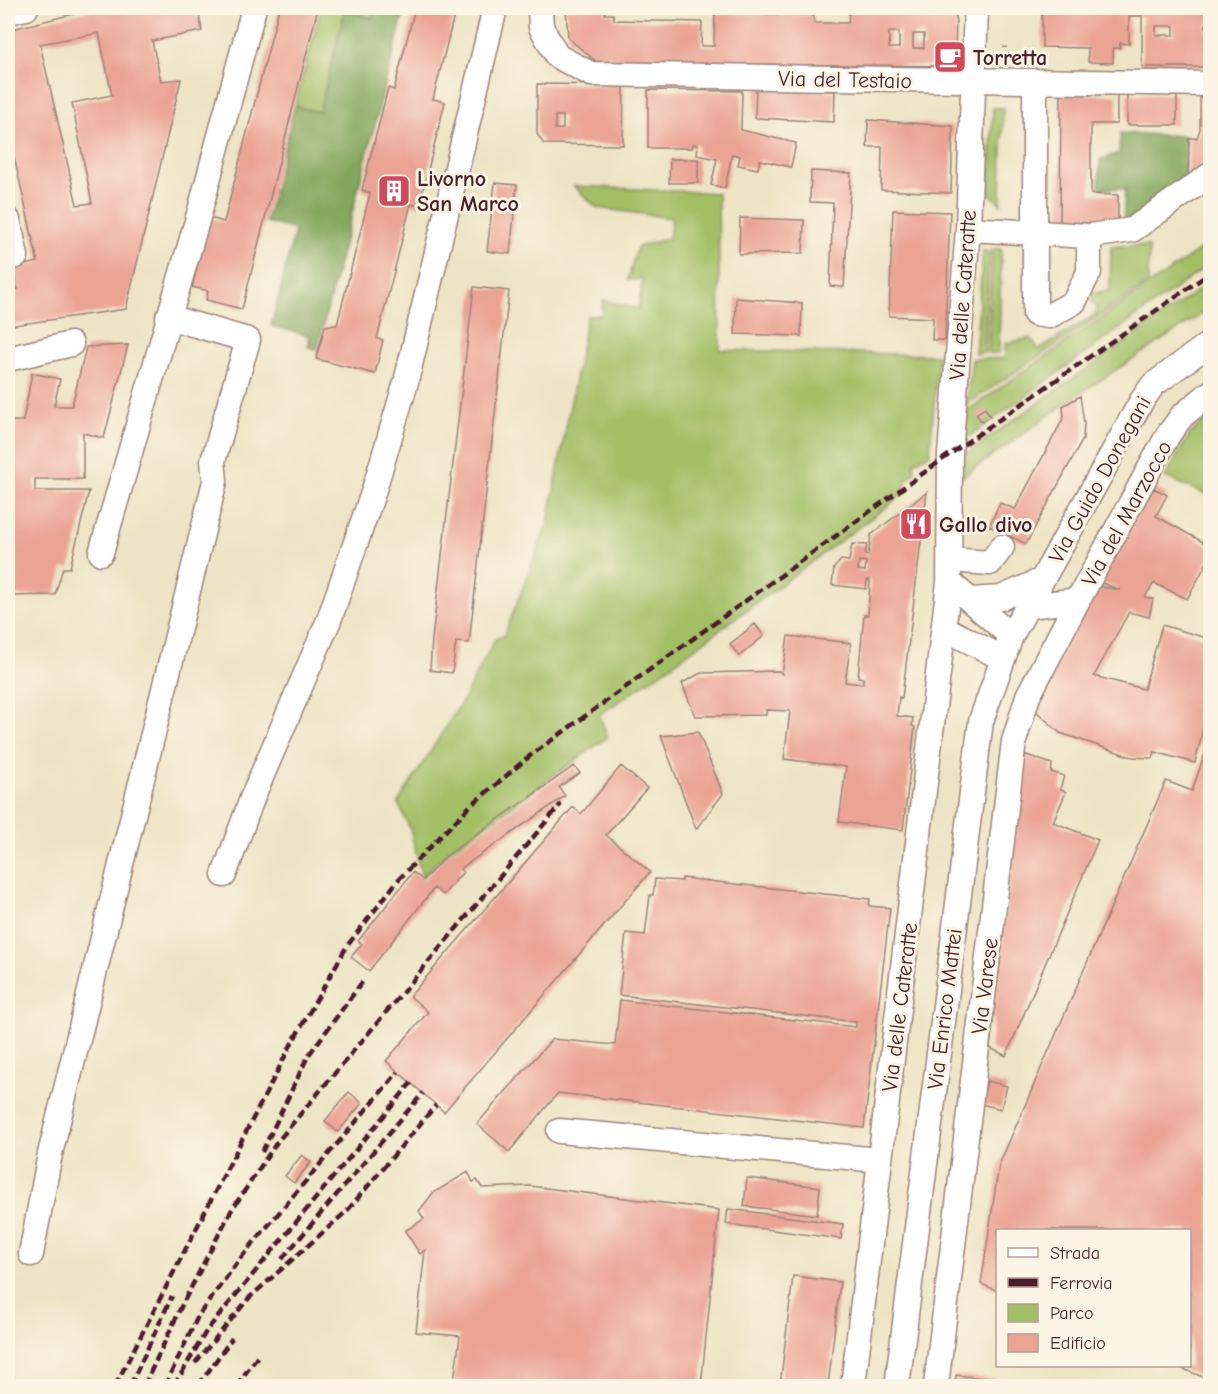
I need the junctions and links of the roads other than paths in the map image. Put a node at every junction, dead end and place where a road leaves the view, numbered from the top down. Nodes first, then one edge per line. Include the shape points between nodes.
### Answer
1 (27, 8) edge
2 (254, 8) edge
3 (495, 8) edge
4 (540, 8) edge
5 (976, 8) edge
6 (8, 12) edge
7 (974, 81) junction
8 (1035, 82) junction
9 (1210, 84) edge
10 (1210, 175) edge
11 (8, 220) edge
12 (968, 229) junction
13 (1036, 235) junction
14 (1089, 236) junction
15 (8, 258) edge
16 (168, 317) junction
17 (1210, 343) edge
18 (71, 344) dead end
19 (8, 359) edge
20 (1210, 393) edge
21 (1002, 548) dead end
22 (101, 554) dead end
23 (949, 571) junction
24 (1042, 580) junction
25 (970, 600) junction
26 (1078, 600) junction
27 (1029, 606) junction
28 (944, 628) junction
29 (1007, 647) junction
30 (225, 875) dead end
31 (559, 1131) dead end
32 (880, 1160) junction
33 (31, 1254) dead end
34 (853, 1386) edge
35 (897, 1386) edge
36 (936, 1386) edge

1 - 6 street
2 - 16 street
3 - 30 street via 406,382 374,490 329,620 253,796
4 - 7 street, Via del Testaio via 541,27 557,56 591,74
5 - 7 street, Via delle Cateratte
7 - 8 street, Via del Testaio
7 - 12 street, Via delle Cateratte
8 - 9 street, Via del Testaio
8 - 13 street
10 - 14 street via 1132,230
11 - 15 street via 16,256
12 - 13 street
12 - 23 street, Via delle Cateratte via 950,454
13 - 14 street
13 - 14 street via 1035,314 1049,316 1074,302 1089,272
16 - 22 street
16 - 33 street via 248,340 213,461 215,481 50,1154
17 - 24 street, Via Guido Donegani via 1145,394
18 - 19 street
20 - 26 street, Via del Marzocco via 1182,416 1168,435
21 - 23 street via 990,562
23 - 25 street
23 - 28 street, Via delle Cateratte
24 - 25 street via 1001,598
24 - 27 street, Via Guido Donegani
25 - 29 street
26 - 27 street, Via del Marzocco
26 - 36 street, Via Varese via 1035,680 1014,741
27 - 29 street, Via Guido Donegani
28 - 29 street
28 - 32 street, Via delle Cateratte
29 - 35 street, Via Enrico Mattei via 981,721 976,753
31 - 32 street
32 - 34 street, Via delle Cateratte

